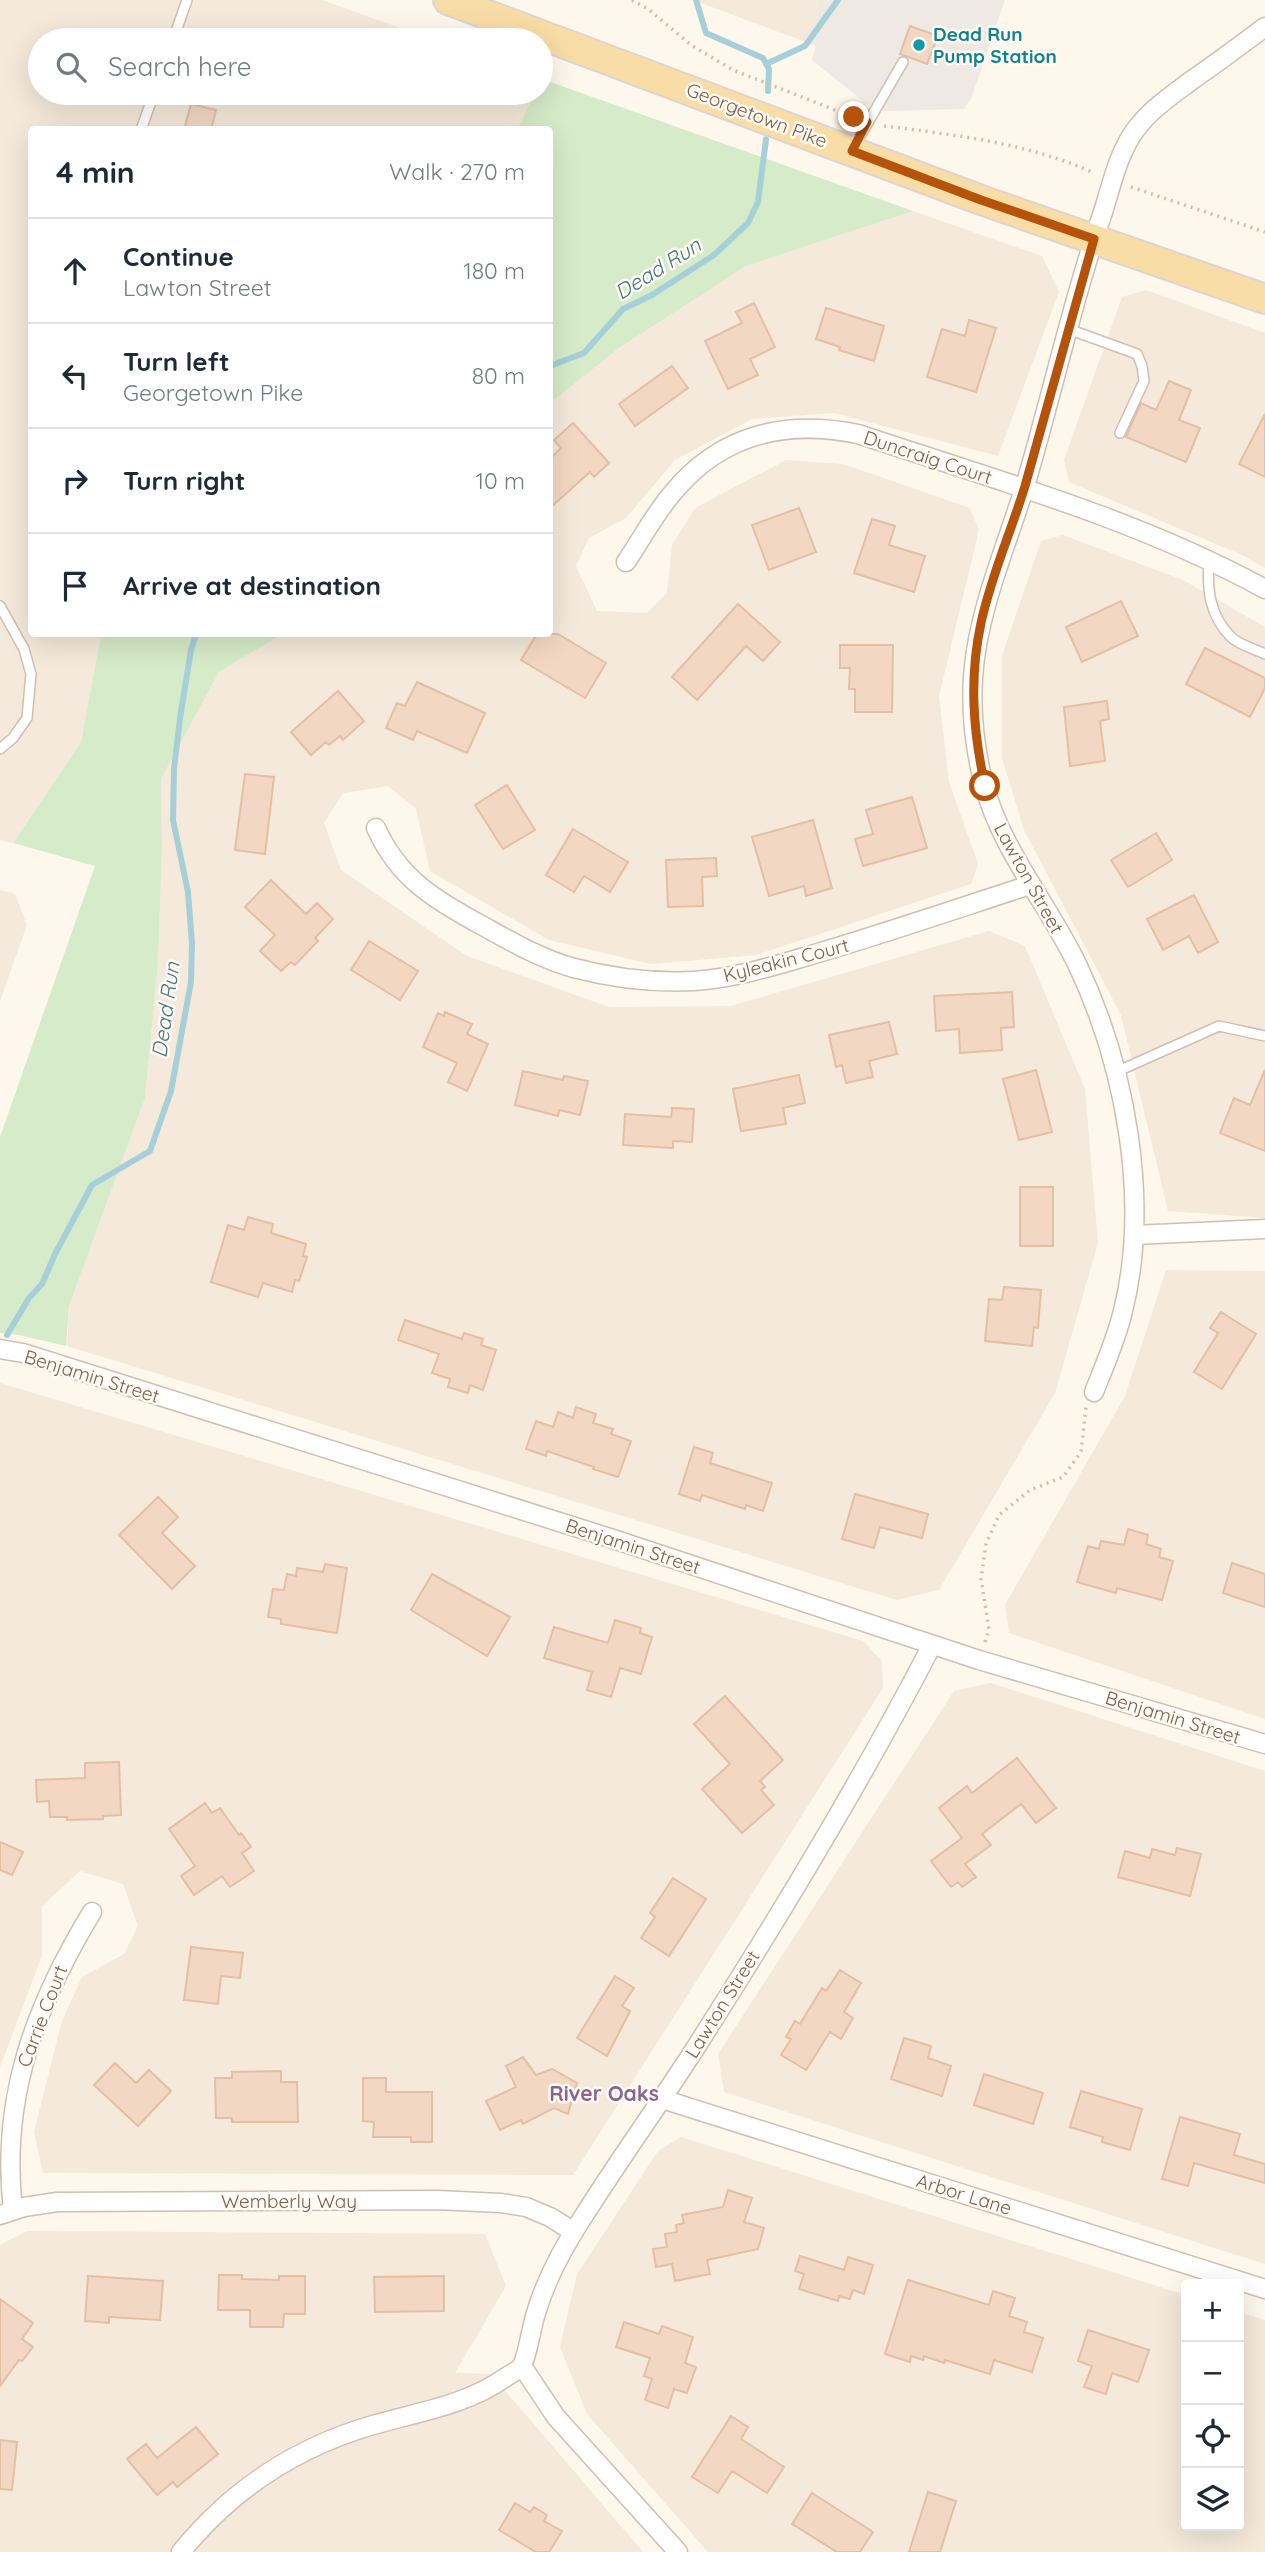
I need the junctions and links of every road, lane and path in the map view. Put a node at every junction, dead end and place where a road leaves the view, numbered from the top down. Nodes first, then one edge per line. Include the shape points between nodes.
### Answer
1 (187, 0) edge
2 (448, 0) edge
3 (632, 0) edge
4 (1265, 27) edge
5 (177, 28) edge
6 (523, 28) edge
7 (553, 39) edge
8 (903, 62) dead end
9 (150, 105) edge
10 (867, 122) junction
11 (142, 126) edge
12 (852, 151) junction
13 (1113, 181) junction
14 (1265, 232) edge
15 (1094, 239) junction
16 (1265, 299) edge
17 (1068, 329) junction
18 (1120, 433) dead end
19 (1024, 489) junction
20 (1209, 560) junction
21 (626, 562) dead end
22 (1265, 589) edge
23 (0, 606) edge
24 (1265, 654) edge
25 (0, 749) edge
26 (376, 828) dead end
27 (1030, 885) junction
28 (1265, 1036) edge
29 (1116, 1072) junction
30 (1265, 1229) edge
31 (1134, 1235) junction
32 (0, 1349) edge
33 (1094, 1392) joint
34 (932, 1645) junction
35 (979, 1660) junction
36 (1265, 1744) edge
37 (92, 1912) dead end
38 (662, 2099) junction
39 (7, 2213) edge
40 (574, 2232) junction
41 (1265, 2289) edge
42 (522, 2366) junction
43 (181, 2552) edge
44 (678, 2552) edge

1 - 5 lane
2 - 6 main road, Georgetown Pike
3 - 10 path via 691,45 750,78
4 - 13 street, Lawton Street via 1154,109 1122,152
7 - 12 main road, Georgetown Pike
8 - 10 lane
9 - 11 lane
10 - 12 lane
10 - 13 path via 994,141 1073,163
12 - 15 main road, Georgetown Pike
13 - 14 path
13 - 15 street, Lawton Street
15 - 16 main road, Georgetown Pike
15 - 17 street, Lawton Street
17 - 18 lane via 1137,354 1143,381
17 - 19 street, Lawton Street
19 - 20 street, Duncraig Court
19 - 21 street, Duncraig Court via 858,434 799,427 769,432 716,454 691,474 670,496
19 - 27 street, Lawton Street via 981,621 972,699 985,786
20 - 22 street, Duncraig Court
20 - 24 lane via 1208,588 1214,614 1231,638
23 - 25 lane via 31,674 27,718
26 - 27 street, Kyleakin Court via 402,872 531,953 615,977 655,981 694,981 756,971
27 - 29 street, Lawton Street via 1076,963
28 - 29 lane via 1219,1026
29 - 31 street, Lawton Street via 1127,1127
30 - 31 street
31 - 33 street, Lawton Street via 1123,1313
32 - 34 street, Benjamin Street via 355,1457
33 - 35 path via 1086,1404 1081,1452 1063,1477 1030,1490 999,1515 986,1544 981,1579 989,1629
34 - 35 street, Benjamin Street
34 - 38 street, Lawton Street via 871,1759
35 - 36 street, Benjamin Street
37 - 39 street, Carrie Court via 54,1980 25,2054 9,2141
38 - 40 street, Lawton Street
38 - 41 street, Arbor Lane
39 - 40 street, Wemberly Way via 57,2202 437,2200 526,2207
40 - 42 street, Lawton Street via 536,2311
42 - 43 street via 495,2386 438,2408 372,2425 272,2468 198,2531
42 - 44 street via 556,2417

